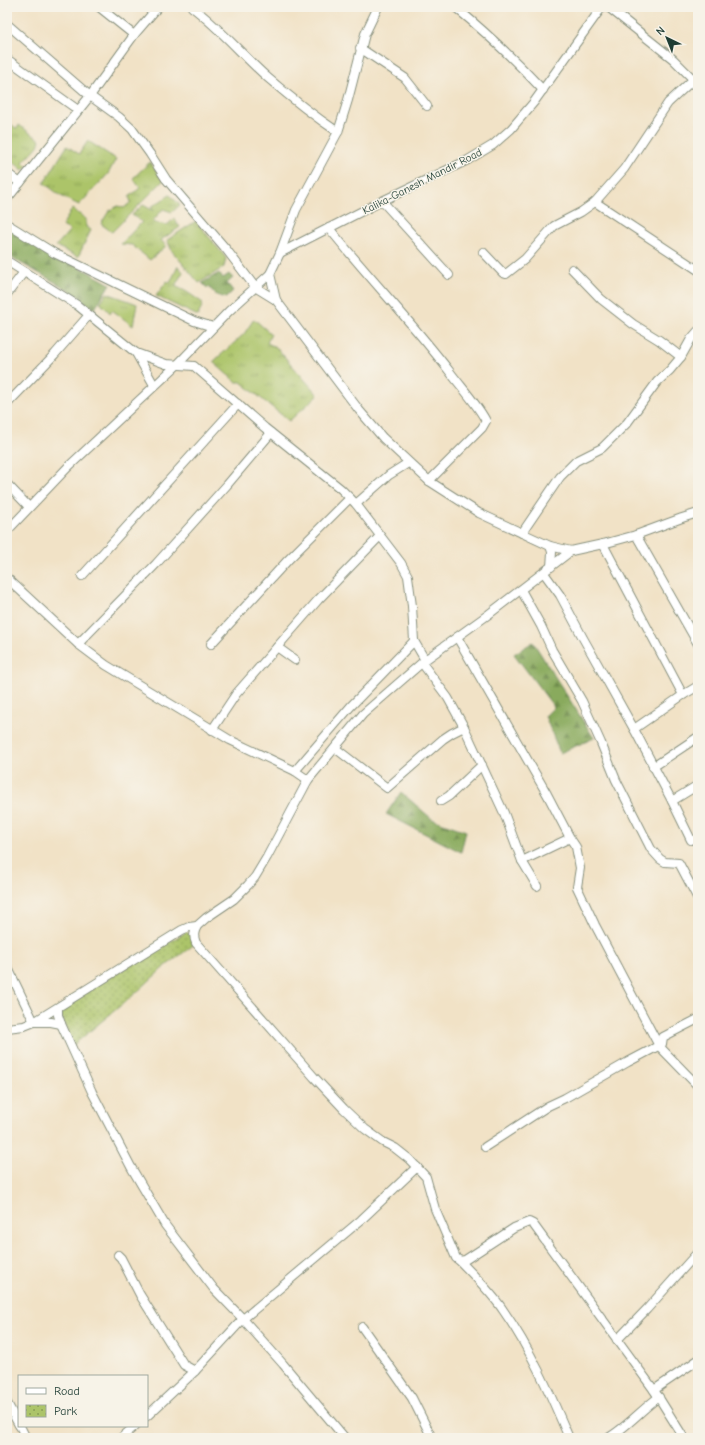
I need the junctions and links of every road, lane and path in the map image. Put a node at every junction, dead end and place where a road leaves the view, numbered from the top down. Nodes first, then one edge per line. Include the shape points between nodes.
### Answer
1 (99, 7) edge
2 (158, 7) edge
3 (192, 7) edge
4 (378, 7) edge
5 (455, 7) edge
6 (602, 7) edge
7 (608, 7) edge
8 (7, 24) edge
9 (134, 35) junction
10 (360, 48) junction
11 (7, 60) edge
12 (696, 79) edge
13 (543, 90) junction
14 (90, 96) junction
15 (427, 106) dead end
16 (78, 110) junction
17 (338, 132) junction
18 (7, 173) edge
19 (20, 183) junction
20 (7, 199) edge
21 (382, 201) junction
22 (595, 202) junction
23 (7, 224) edge
24 (329, 228) junction
25 (483, 252) dead end
26 (280, 253) junction
27 (7, 261) edge
28 (572, 269) dead end
29 (698, 270) edge
30 (24, 272) junction
31 (270, 274) junction
32 (449, 275) dead end
33 (255, 287) junction
34 (7, 294) edge
35 (276, 300) junction
36 (89, 315) junction
37 (213, 327) junction
38 (698, 331) edge
39 (190, 351) junction
40 (136, 353) junction
41 (681, 357) junction
42 (177, 365) junction
43 (194, 366) junction
44 (154, 385) junction
45 (7, 404) edge
46 (238, 404) junction
47 (271, 432) junction
48 (408, 464) junction
49 (429, 481) junction
50 (7, 484) edge
51 (353, 501) junction
52 (29, 507) junction
53 (698, 513) edge
54 (7, 531) edge
55 (522, 533) junction
56 (636, 535) junction
57 (380, 536) junction
58 (603, 544) junction
59 (550, 546) junction
60 (571, 551) junction
61 (551, 567) junction
62 (544, 572) junction
63 (82, 576) dead end
64 (7, 578) edge
65 (521, 590) junction
66 (457, 637) junction
67 (414, 641) junction
68 (78, 644) junction
69 (211, 644) dead end
70 (698, 644) edge
71 (278, 647) junction
72 (295, 660) dead end
73 (424, 662) junction
74 (698, 686) edge
75 (683, 695) junction
76 (464, 727) junction
77 (634, 729) junction
78 (212, 730) junction
79 (698, 737) edge
80 (335, 748) junction
81 (482, 765) junction
82 (653, 767) junction
83 (295, 772) junction
84 (308, 780) junction
85 (698, 785) edge
86 (441, 801) dead end
87 (672, 801) junction
88 (570, 838) junction
89 (691, 840) dead end
90 (522, 861) junction
91 (538, 886) dead end
92 (698, 899) edge
93 (197, 926) junction
94 (182, 930) junction
95 (194, 938) junction
96 (7, 966) edge
97 (58, 1008) junction
98 (698, 1018) edge
99 (34, 1022) junction
100 (61, 1024) junction
101 (7, 1028) edge
102 (659, 1046) junction
103 (698, 1086) edge
104 (486, 1147) dead end
105 (417, 1167) junction
106 (698, 1252) edge
107 (118, 1256) dead end
108 (460, 1261) junction
109 (243, 1319) junction
110 (362, 1327) dead end
111 (618, 1340) junction
112 (698, 1360) edge
113 (195, 1371) junction
114 (656, 1393) junction
115 (7, 1404) edge
116 (148, 1415) edge
117 (18, 1423) edge
118 (20, 1427) edge
119 (134, 1427) edge
120 (26, 1438) edge
121 (121, 1438) edge
122 (345, 1438) edge
123 (432, 1438) edge
124 (569, 1438) edge
125 (608, 1438) edge
126 (684, 1438) edge

1 - 9 street
2 - 9 street
3 - 17 street via 224,33 268,77
4 - 10 street
5 - 13 street via 478,25
6 - 13 street, Kalika-Ganesh Mandir Road
7 - 12 street
8 - 14 street
9 - 14 street
10 - 15 street via 405,78
10 - 17 street
11 - 16 street
12 - 22 street via 668,104 624,169
13 - 21 street, Kalika-Ganesh Mandir Road via 512,129 493,145 468,160
14 - 16 street
14 - 33 street via 119,117 135,133 169,183
16 - 19 street
17 - 26 street via 296,210
18 - 19 street
19 - 20 street
21 - 24 street, Kalika-Ganesh Mandir Road
21 - 32 street
22 - 25 street via 554,226 525,259 506,274
22 - 29 street
23 - 37 street via 54,253 194,321
24 - 26 street, Kalika-Ganesh Mandir Road
24 - 49 street via 424,338 486,422
26 - 31 street
27 - 30 street
28 - 41 street via 600,299
30 - 34 street
30 - 36 street
31 - 33 street
31 - 35 street
33 - 35 street
33 - 37 street
35 - 48 street via 359,410
36 - 40 street
36 - 45 street
37 - 39 street
38 - 41 street
39 - 42 street
39 - 43 street
40 - 42 street via 166,364
40 - 44 street
41 - 55 street via 657,382 627,423 602,448 576,461 560,477
42 - 43 street
42 - 44 street
43 - 46 street
44 - 52 street via 68,466
46 - 47 street
46 - 63 street
47 - 51 street
47 - 68 street via 156,564
48 - 49 street
48 - 51 street
49 - 55 street via 479,513
50 - 52 street
51 - 57 street
51 - 69 street via 288,560
52 - 54 street
53 - 56 street
55 - 59 street
56 - 58 street
56 - 70 street
57 - 67 street via 408,576
57 - 71 street via 318,600
58 - 60 street
58 - 75 street
59 - 60 street
59 - 61 street
60 - 61 street
61 - 62 street
62 - 65 street
62 - 77 street via 560,595
64 - 68 street
65 - 66 street
65 - 92 street via 582,701 616,780 651,849 665,862 679,863
66 - 73 street
66 - 88 street
67 - 73 street
67 - 83 street via 351,706
68 - 78 street via 106,665
71 - 72 street
71 - 78 street via 236,694
73 - 76 street
73 - 80 street via 363,714
74 - 75 street
75 - 77 street
76 - 80 street via 443,739 387,788
76 - 81 street
77 - 82 street
78 - 83 street
79 - 82 street
80 - 84 street
81 - 86 street
81 - 90 street
82 - 87 street
83 - 84 street
84 - 93 street via 255,877 234,899
85 - 87 street
87 - 89 street
88 - 90 street
88 - 102 street via 576,847 580,868 577,887
90 - 91 street
93 - 94 street
93 - 95 street
94 - 95 street
94 - 97 street
95 - 105 street via 202,951 344,1109 365,1129 395,1148
96 - 99 street
97 - 99 street
97 - 100 street
98 - 102 street via 663,1037
99 - 100 street
99 - 101 street
100 - 109 street via 131,1167 165,1225 214,1289
102 - 103 street
102 - 104 street via 548,1106
105 - 108 street via 426,1177 435,1209 456,1258
105 - 109 street via 361,1220
106 - 111 street
107 - 113 street via 184,1365
108 - 111 street via 466,1260 514,1228 530,1222
108 - 124 street via 502,1309 527,1347
109 - 113 street
109 - 122 street
110 - 123 street via 412,1398
111 - 114 street
112 - 114 street
113 - 116 street
114 - 125 street via 647,1405
114 - 126 street
115 - 117 street
118 - 120 street
119 - 121 street

